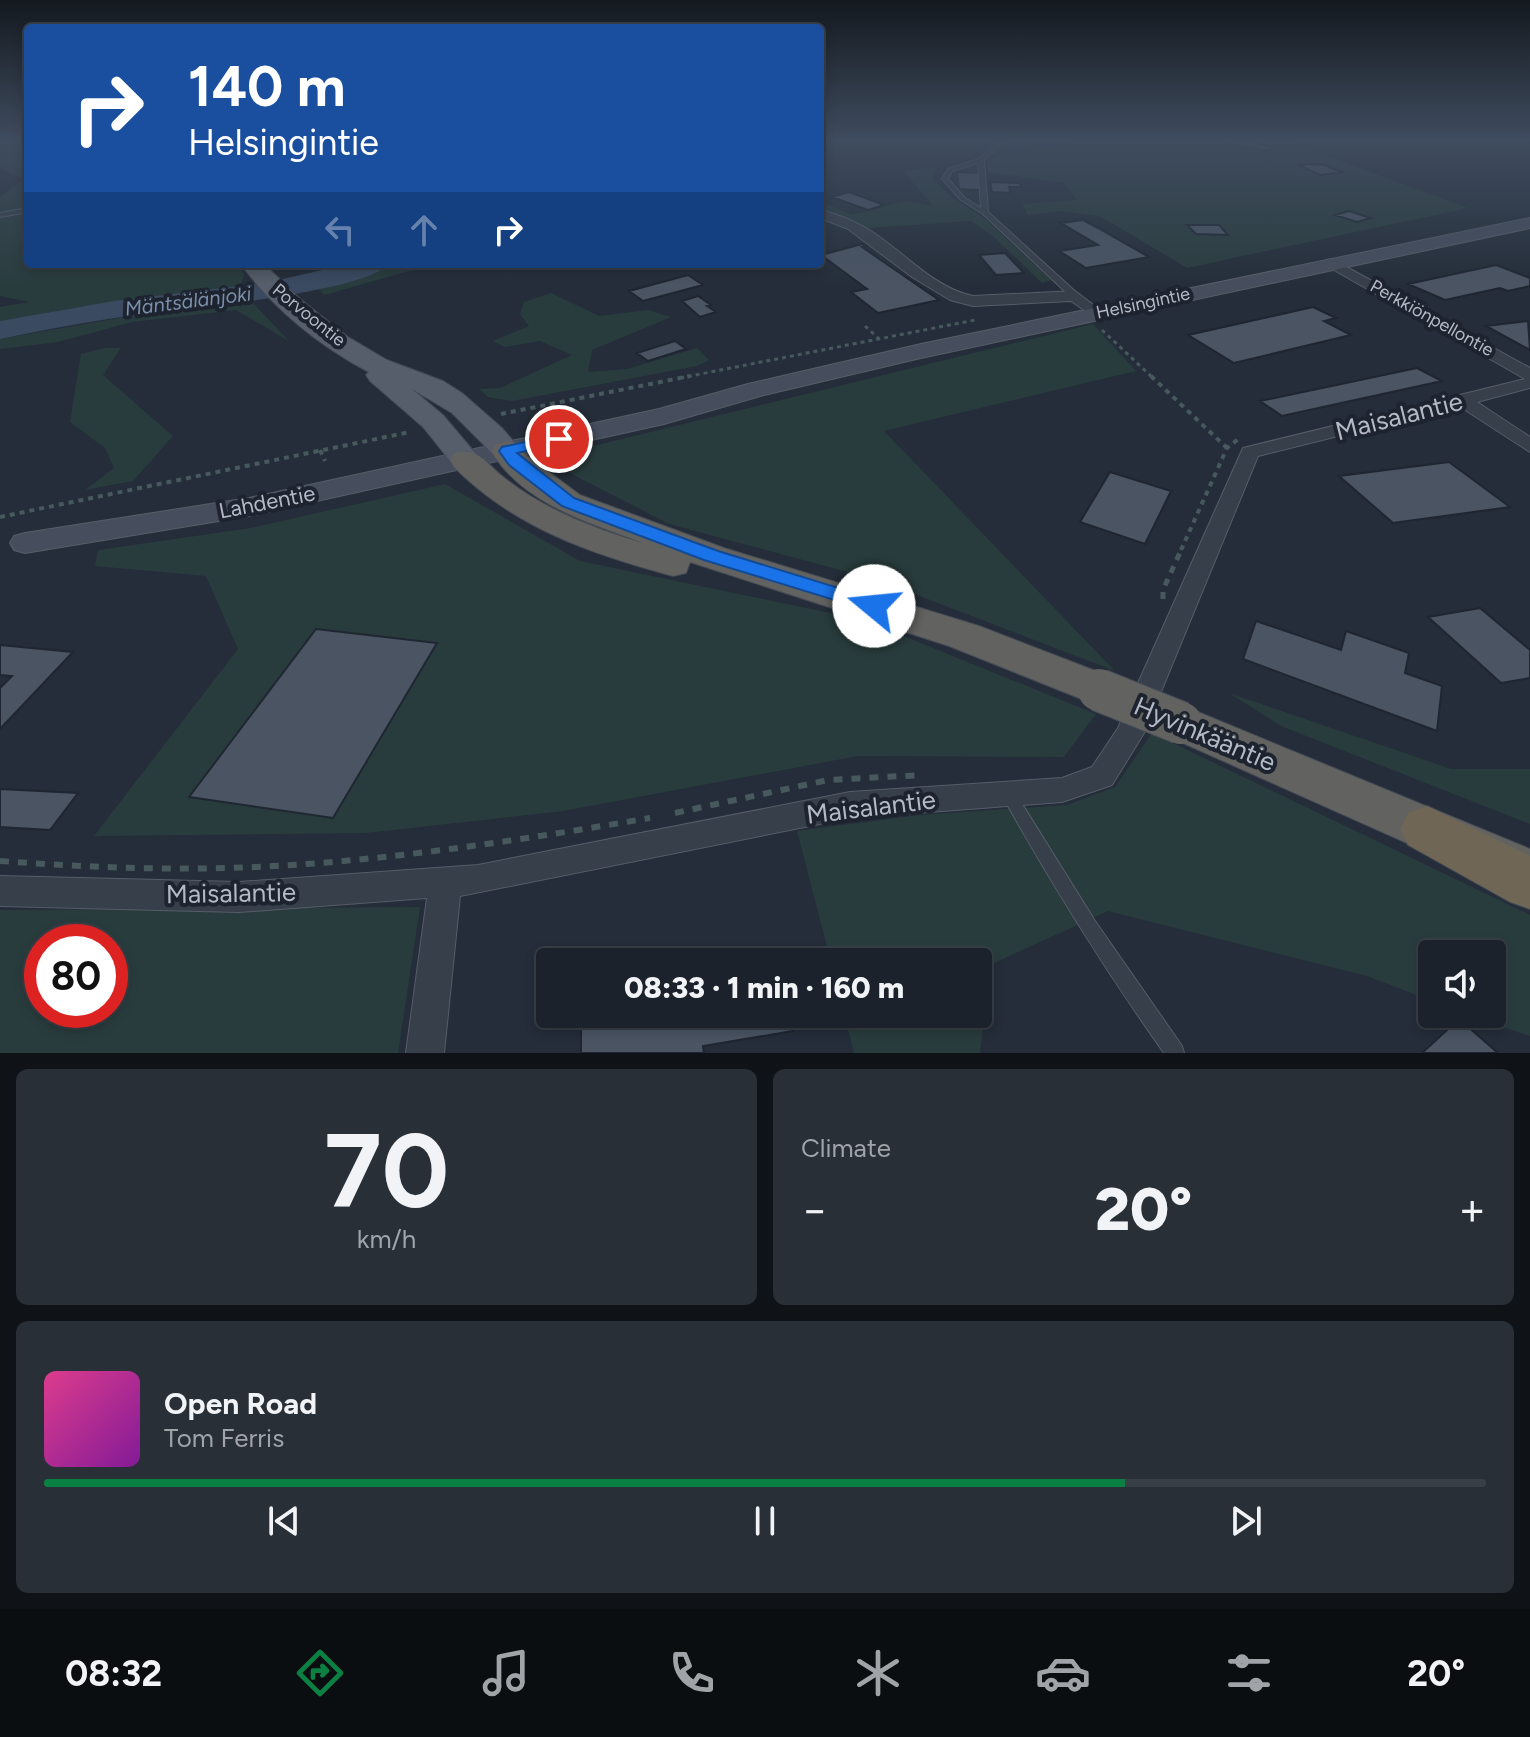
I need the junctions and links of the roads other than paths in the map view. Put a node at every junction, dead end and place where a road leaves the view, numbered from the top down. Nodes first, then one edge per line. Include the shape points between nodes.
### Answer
1 (954, 189) edge
2 (983, 189) edge
3 (24, 211) edge
4 (985, 213) junction
5 (0, 215) edge
6 (824, 215) edge
7 (1530, 223) edge
8 (1332, 263) junction
9 (257, 269) edge
10 (1085, 308) junction
11 (370, 363) junction
12 (1530, 375) edge
13 (1530, 383) edge
14 (1462, 400) junction
15 (453, 444) junction
16 (502, 444) junction
17 (1530, 446) edge
18 (13, 546) edge
19 (874, 606) junction
20 (1008, 794) junction
21 (1427, 829) junction
22 (1530, 874) edge
23 (445, 883) junction
24 (1530, 884) edge
25 (0, 891) edge
26 (425, 1053) edge
27 (1175, 1053) edge

1 - 4 lane
2 - 4 lane
3 - 5 lane
4 - 10 lane
6 - 10 street via 853,226 955,297
7 - 8 main road, Helsingintie
8 - 10 main road, Helsingintie
8 - 12 street, Perkkiönpellontie
9 - 11 main road, Porvoontie via 290,303
10 - 16 main road, Helsingintie via 664,416
11 - 15 main road, Porvoontie
11 - 16 main road, Porvoontie via 435,389
13 - 14 street, Maisalantie
14 - 17 street
14 - 20 street, Maisalantie via 1250,452 1130,733 1102,776 1062,790
15 - 16 main road, Lahdentie
15 - 18 main road, Lahdentie via 249,507
15 - 19 highway, Hyvinkääntie via 489,485 542,520 693,570
16 - 19 highway, Hyvinkääntie via 514,462 568,502 711,556
19 - 21 highway, Hyvinkääntie, bridge via 964,636 1181,723
20 - 23 street, Maisalantie via 850,805
20 - 27 lane
21 - 22 highway, Hyvinkääntie
21 - 24 highway
23 - 25 street, Maisalantie via 239,897
23 - 26 street

